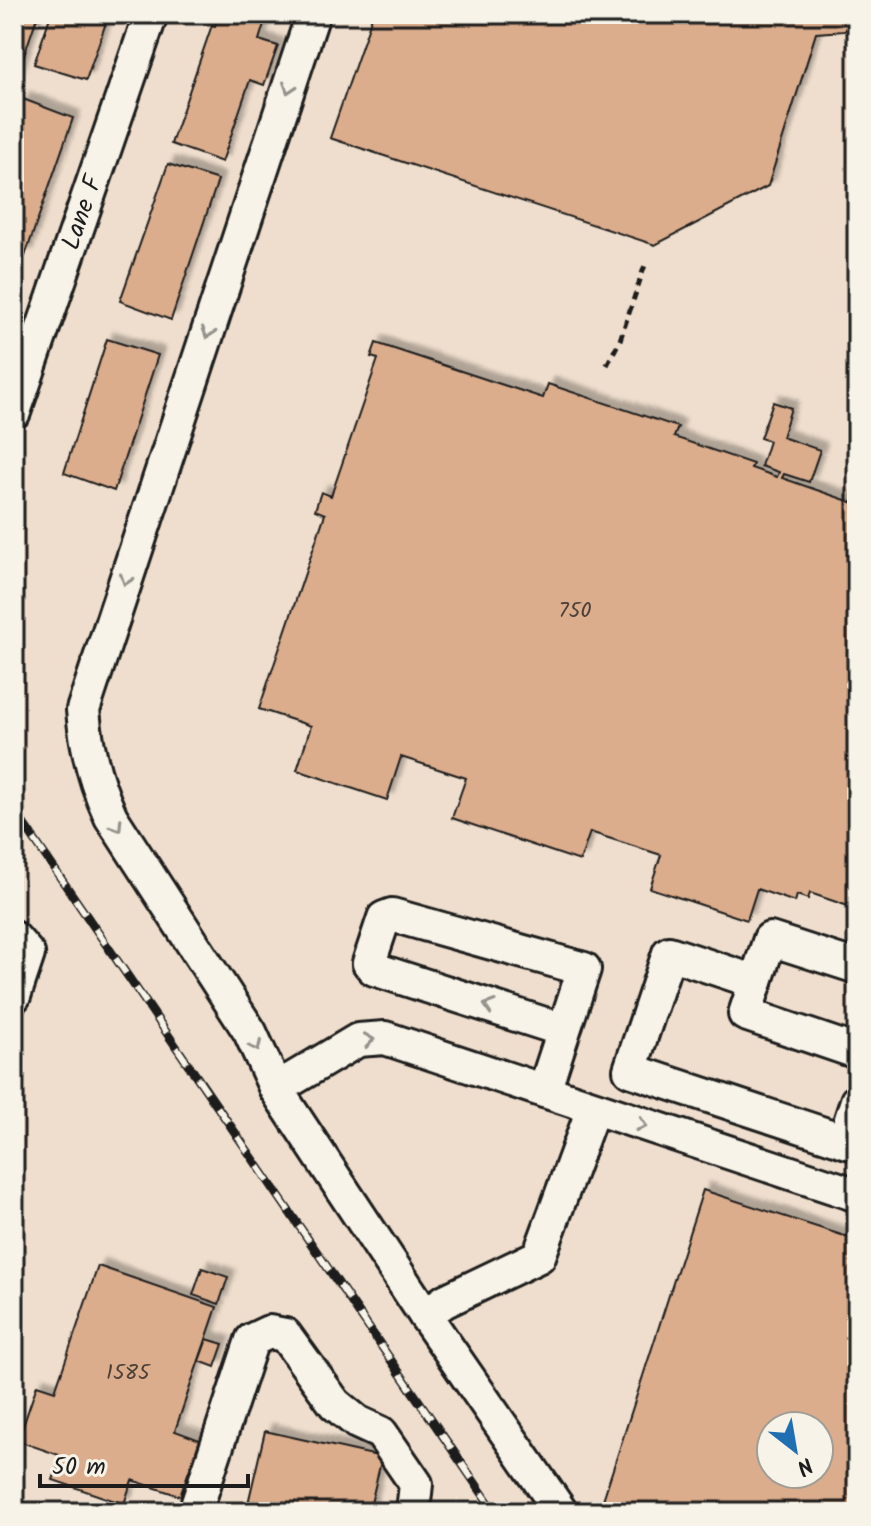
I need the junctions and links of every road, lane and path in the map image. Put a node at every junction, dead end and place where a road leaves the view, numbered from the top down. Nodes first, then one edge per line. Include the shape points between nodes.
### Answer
1 (151, 14) edge
2 (313, 14) edge
3 (646, 262) dead end
4 (607, 365) dead end
5 (14, 412) edge
6 (14, 938) edge
7 (857, 967) edge
8 (756, 982) junction
9 (14, 996) edge
10 (563, 1030) junction
11 (857, 1052) edge
12 (276, 1089) junction
13 (544, 1091) junction
14 (857, 1101) edge
15 (593, 1109) junction
16 (850, 1143) edge
17 (857, 1195) edge
18 (425, 1315) junction
19 (195, 1512) edge
20 (413, 1512) edge
21 (561, 1512) edge

1 - 5 street, Lane F
2 -> 12 street via 83,710 98,788 111,817 250,1032
3 - 4 path
6 - 9 street via 28,954
7 - 8 street via 770,939
8 - 11 street via 745,1014
8 - 16 street via 669,953 630,1070
10 -> 10 street via 374,969 369,963 384,918 392,915 584,969
10 - 13 street
12 -> 13 street via 358,1040 385,1038
12 - 18 street
13 - 15 street
14 - 16 street
15 -> 17 street
15 - 18 street via 539,1256
18 - 21 street
19 - 20 street via 252,1340 269,1332 285,1335 335,1404 381,1433 416,1484

